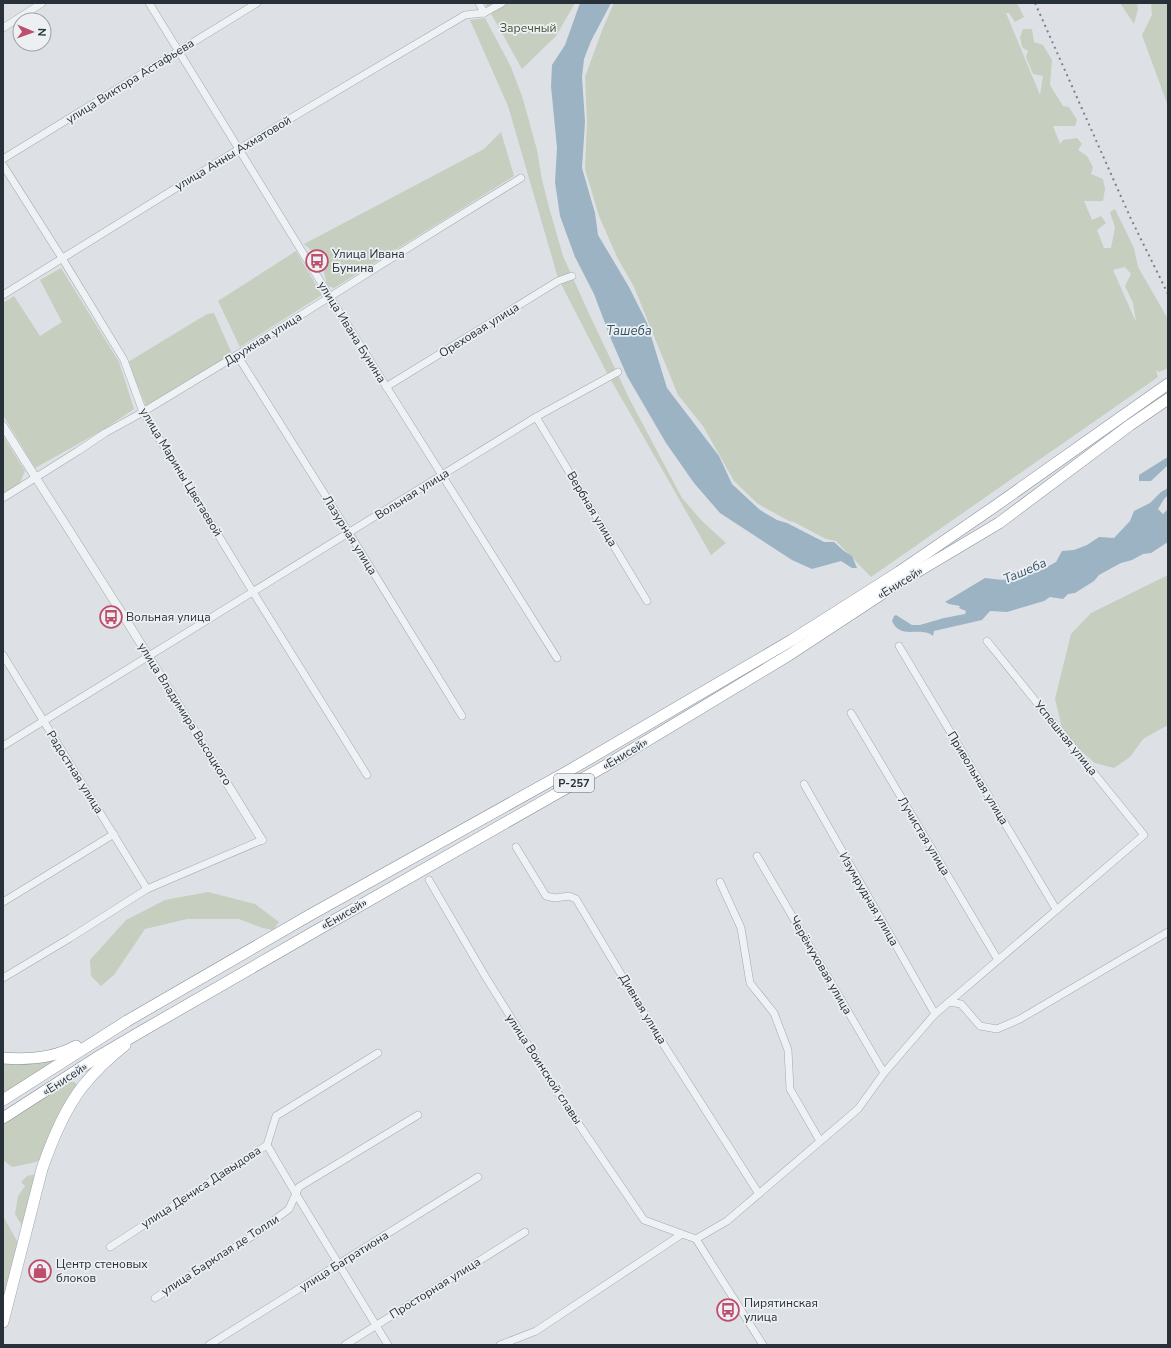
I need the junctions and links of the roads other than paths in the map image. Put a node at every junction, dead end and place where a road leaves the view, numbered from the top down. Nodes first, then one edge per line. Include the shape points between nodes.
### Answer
1 (42, 3) edge
2 (149, 3) edge
3 (257, 3) edge
4 (479, 3) edge
5 (502, 3) edge
6 (484, 13) junction
7 (3, 28) edge
8 (179, 51) junction
9 (239, 149) junction
10 (3, 159) edge
11 (3, 165) edge
12 (521, 178) dead end
13 (62, 258) junction
14 (572, 276) dead end
15 (3, 295) edge
16 (330, 297) junction
17 (237, 355) junction
18 (618, 372) dead end
19 (1168, 384) edge
20 (386, 387) junction
21 (1168, 399) edge
22 (143, 412) junction
23 (536, 417) junction
24 (3, 426) edge
25 (442, 476) junction
26 (35, 478) junction
27 (3, 498) edge
28 (349, 533) junction
29 (252, 592) junction
30 (647, 601) dead end
31 (988, 641) dead end
32 (899, 646) dead end
33 (3, 655) edge
34 (149, 657) junction
35 (557, 658) dead end
36 (851, 712) dead end
37 (462, 716) dead end
38 (44, 721) junction
39 (3, 746) edge
40 (367, 775) dead end
41 (804, 784) dead end
42 (114, 834) junction
43 (262, 840) joint
44 (516, 847) dead end
45 (757, 856) dead end
46 (429, 880) dead end
47 (720, 882) dead end
48 (147, 889) junction
49 (3, 902) edge
50 (1056, 909) junction
51 (1168, 932) edge
52 (998, 960) junction
53 (3, 978) edge
54 (949, 1002) junction
55 (935, 1014) junction
56 (127, 1021) junction
57 (142, 1031) junction
58 (378, 1052) dead end
59 (3, 1058) edge
60 (884, 1073) junction
61 (3, 1100) edge
62 (418, 1115) dead end
63 (3, 1118) edge
64 (820, 1141) junction
65 (267, 1144) junction
66 (478, 1177) dead end
67 (296, 1194) junction
68 (759, 1194) junction
69 (525, 1232) dead end
70 (682, 1234) junction
71 (696, 1239) junction
72 (110, 1247) dead end
73 (339, 1265) junction
74 (155, 1298) dead end
75 (3, 1322) edge
76 (376, 1325) junction
77 (210, 1345) edge
78 (345, 1345) edge
79 (388, 1345) edge
80 (500, 1345) edge
81 (763, 1345) edge

1 - 7 street
2 - 8 street, улица Ивана Бунина
3 - 8 street, улица Виктора Астафьева
4 - 6 street
5 - 6 street
6 - 9 street, улица Анны Ахматовой via 465,15
8 - 9 street, улица Ивана Бунина
8 - 10 street, улица Виктора Астафьева
9 - 13 street, улица Анны Ахматовой
9 - 16 street, улица Ивана Бунина
11 - 13 street, улица Марины Цветаевой
12 - 16 street, Дружная улица
13 - 15 street, улица Анны Ахматовой
13 - 22 street, улица Марины Цветаевой via 124,360
14 - 20 street, Ореховая улица via 558,281
16 - 17 street, Дружная улица
16 - 20 street, улица Ивана Бунина
17 - 22 street, Дружная улица
17 - 28 street, Лазурная улица
18 - 23 street, Вольная улица
19 - 56 main road, «Енисей» / Р-257 via 912,563 792,640 564,774 310,915
20 - 25 street, улица Ивана Бунина
21 - 57 main road, «Енисей» / Р-257 via 999,522 900,582 789,655 605,766
22 - 26 street, Дружная улица
22 - 29 street, улица Марины Цветаевой
23 - 25 street, Вольная улица
23 - 30 street, Вербная улица
24 - 26 street, улица Владимира Высоцкого
25 - 28 street, Вольная улица
25 - 35 street, улица Ивана Бунина
26 - 27 street, Дружная улица
26 - 34 street, улица Владимира Высоцкого
28 - 29 street, Вольная улица
28 - 37 street, Лазурная улица
29 - 34 street, Вольная улица
29 - 40 street, улица Марины Цветаевой
31 - 50 street, Успешная улица via 1144,835
32 - 50 street, Привольная улица
33 - 38 street, Радостная улица
34 - 38 street, Вольная улица
34 - 43 street, улица Владимира Высоцкого
36 - 52 street, Лучистая улица
38 - 39 street, Вольная улица
38 - 42 street, Радостная улица
41 - 55 street, Изумрудная улица
42 - 48 street, Радостная улица
42 - 49 street
43 - 48 street
44 - 68 street, Дивная улица via 546,896 569,896 576,899 655,1031
45 - 60 street, Черёмуховая улица
46 - 70 street, улица Воинской славы via 563,1101 644,1220
47 - 64 street via 741,928 750,983 774,1013 788,1050 790,1089
48 - 53 street
50 - 52 street
51 - 54 street via 1020,1019 997,1029 980,1026 962,1004
52 - 54 street
54 - 55 street
55 - 60 street
56 - 59 main road via 67,1051 47,1057
56 - 61 main road, «Енисей» / Р-257
57 - 63 main road, «Енисей» / Р-257
57 - 75 main road via 110,1057 88,1080 66,1113 42,1169
58 - 65 street, улица Дениса Давыдова via 276,1116
60 - 64 street via 858,1109
62 - 67 street, улица Барклая де Толли via 299,1187
64 - 68 street
65 - 67 street
65 - 72 street, улица Дениса Давыдова
66 - 73 street, улица Багратиона
67 - 73 street
67 - 74 street, улица Барклая де Толли via 289,1209
68 - 71 street via 727,1220
69 - 76 street, Просторная улица
70 - 71 street, улица Воинской славы
70 - 80 street via 536,1331
71 - 81 street
73 - 76 street
73 - 77 street, улица Багратиона
76 - 78 street, Просторная улица
76 - 79 street

